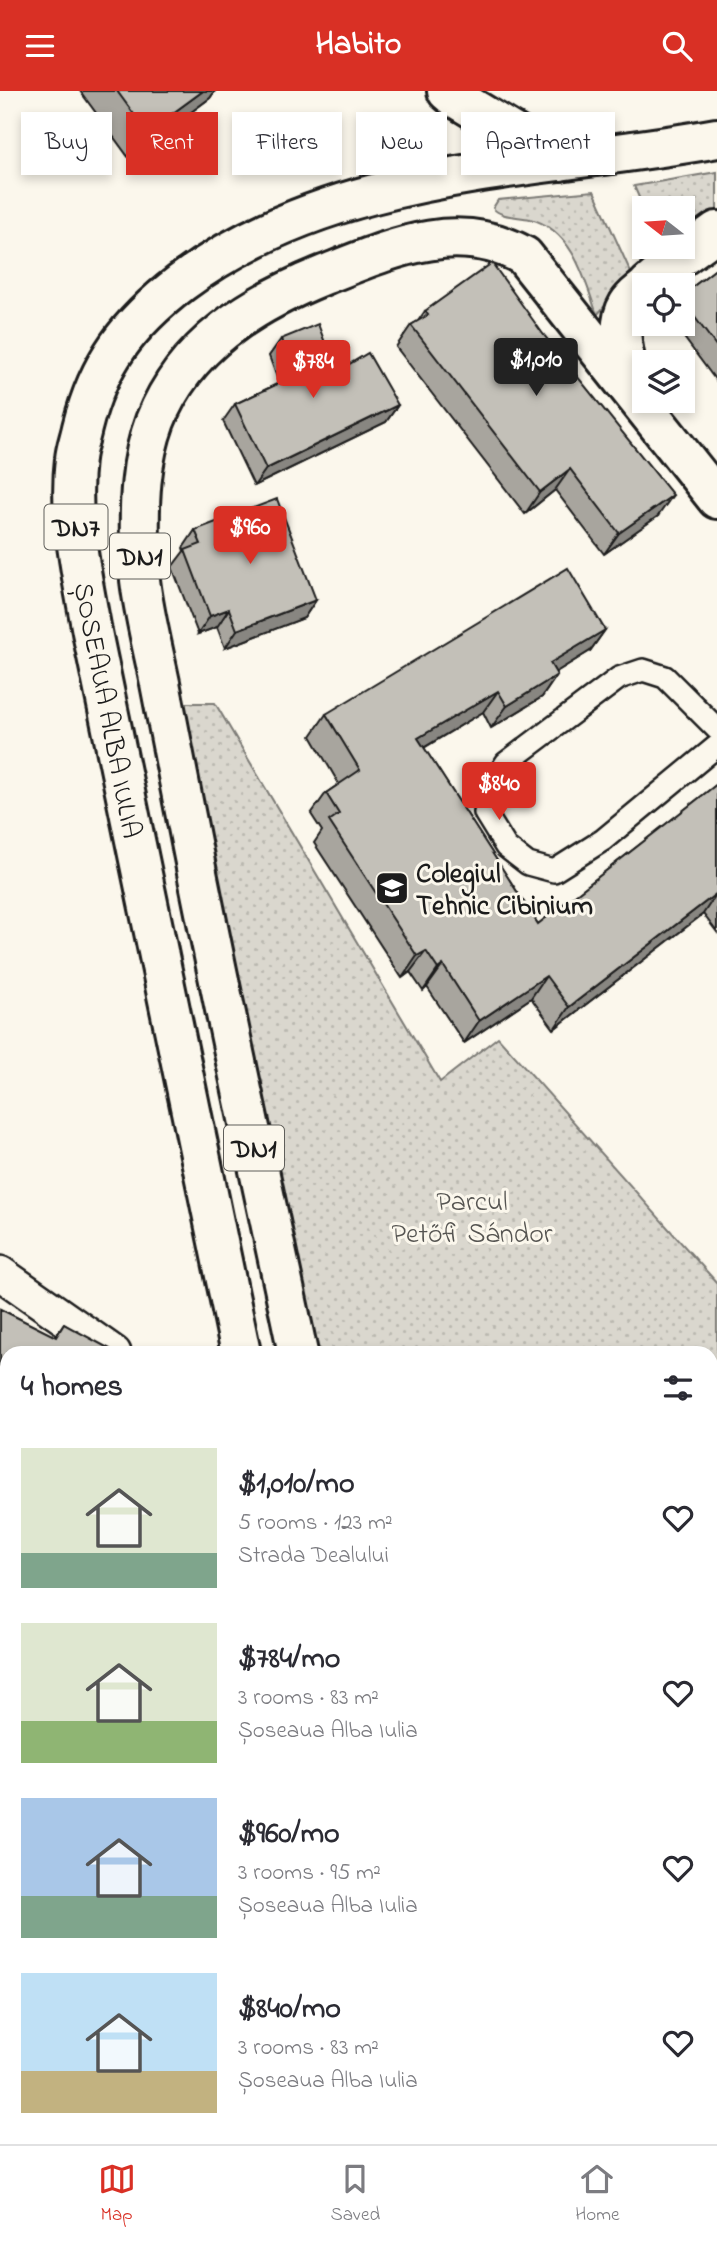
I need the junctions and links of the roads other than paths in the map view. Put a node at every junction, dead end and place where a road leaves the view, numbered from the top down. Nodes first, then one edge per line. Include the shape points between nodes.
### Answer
1 (447, 91) edge
2 (478, 112) edge
3 (717, 138) edge
4 (615, 154) edge
5 (464, 175) edge
6 (717, 231) edge
7 (662, 273) edge
8 (632, 301) edge
9 (632, 390) joint
10 (650, 413) edge
11 (717, 499) edge
12 (717, 729) edge
13 (717, 746) edge
14 (0, 1273) edge
15 (104, 1346) edge
16 (240, 1346) edge
17 (296, 1346) edge

1 - 2 main road
3 - 4 main road, DN7
5 - 16 main road, ȘOSEAUA ALBA IULIA / DN7 via 331,206 272,228 208,263 157,302 118,343 98,377 75,458 79,562
6 - 7 main road
8 - 9 main road via 626,307 622,328
9 - 17 main road, ȘOSEAUA ALBA IULIA / DN1 via 524,256 505,245 474,237 433,239 393,248 261,303 196,356 173,385 155,422 143,465 139,514 142,593 210,944
10 - 11 main road, ȘOSEAUA ALBA IULIA
12 - 13 lane via 664,677 643,670 619,678 506,763 489,789 485,813 506,847 528,864 554,871 603,840
14 - 15 street

